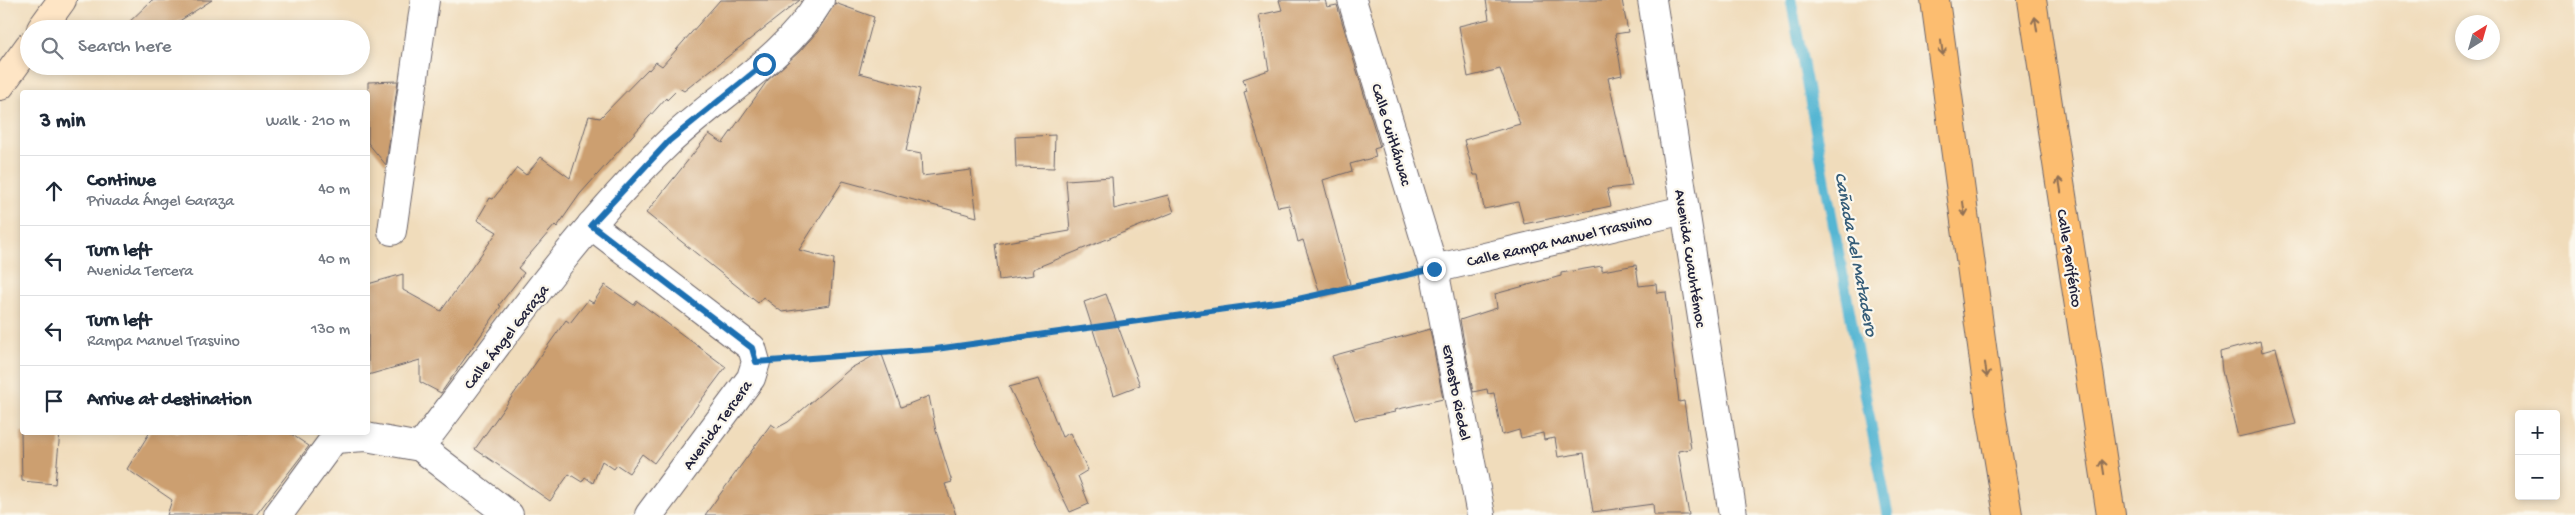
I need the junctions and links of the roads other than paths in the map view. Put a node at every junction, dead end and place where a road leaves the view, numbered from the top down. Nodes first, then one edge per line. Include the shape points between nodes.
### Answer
1 (62, 0) edge
2 (425, 0) edge
3 (820, 0) edge
4 (1352, 0) edge
5 (1652, 0) edge
6 (1935, 0) edge
7 (2032, 0) edge
8 (48, 20) edge
9 (20, 58) edge
10 (0, 86) edge
11 (1684, 210) junction
12 (591, 225) junction
13 (392, 231) dead end
14 (1434, 269) junction
15 (332, 436) edge
16 (420, 447) junction
17 (278, 515) edge
18 (509, 515) edge
19 (649, 515) edge
20 (1481, 515) edge
21 (1732, 515) edge
22 (2008, 515) edge
23 (2111, 515) edge

1 - 8 street
2 - 13 street
3 - 12 street, Calle Ángel Garaza via 806,23 764,64 669,141
4 - 14 street, Calle Cuitláhuac
5 - 11 street, Avenida Cuauhtémoc
6 -> 22 highway via 1991,414
23 -> 7 highway, Calle Periférico
9 - 10 street
11 - 14 street, Calle Rampa Manuel Trasvino
11 - 21 street, Avenida Cuauhtémoc
12 - 16 street, Calle Ángel Garaza
12 - 19 street, Avenida Tercera via 752,348 756,362 751,378
14 - 20 street, Ernesto Riedel
15 - 16 street via 366,437
15 - 17 street
16 - 18 street

